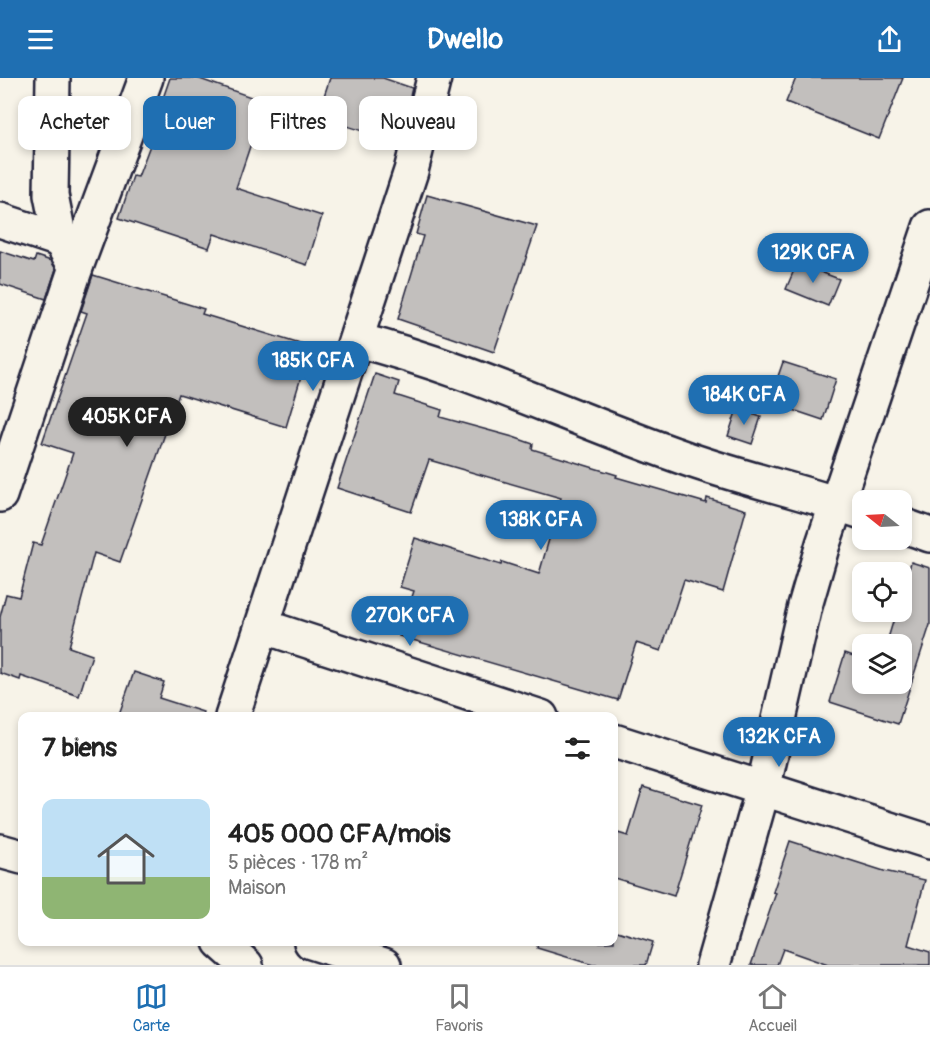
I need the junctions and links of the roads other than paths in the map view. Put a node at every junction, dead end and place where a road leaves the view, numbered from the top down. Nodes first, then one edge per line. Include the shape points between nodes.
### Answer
1 (53, 78) edge
2 (146, 78) edge
3 (434, 78) edge
4 (0, 220) edge
5 (930, 227) edge
6 (60, 240) junction
7 (76, 267) junction
8 (357, 340) junction
9 (0, 495) edge
10 (850, 508) edge
11 (912, 529) edge
12 (930, 535) edge
13 (262, 626) junction
14 (234, 712) edge
15 (526, 712) edge
16 (618, 742) edge
17 (763, 789) junction
18 (930, 842) edge
19 (0, 851) edge
20 (18, 856) edge
21 (225, 946) edge
22 (324, 946) edge
23 (246, 965) edge
24 (384, 965) edge
25 (713, 965) edge

1 - 6 street via 51,195
2 - 7 street
3 - 8 street via 411,171
4 - 6 street
5 - 10 street
6 - 7 street
7 - 9 street
8 - 10 street via 417,355 680,457
8 - 13 street
10 - 17 street via 805,606
11 - 12 street
13 - 14 street
13 - 15 street
16 - 17 street
17 - 18 street
17 - 25 street
19 - 20 street
21 - 23 street
22 - 24 street

